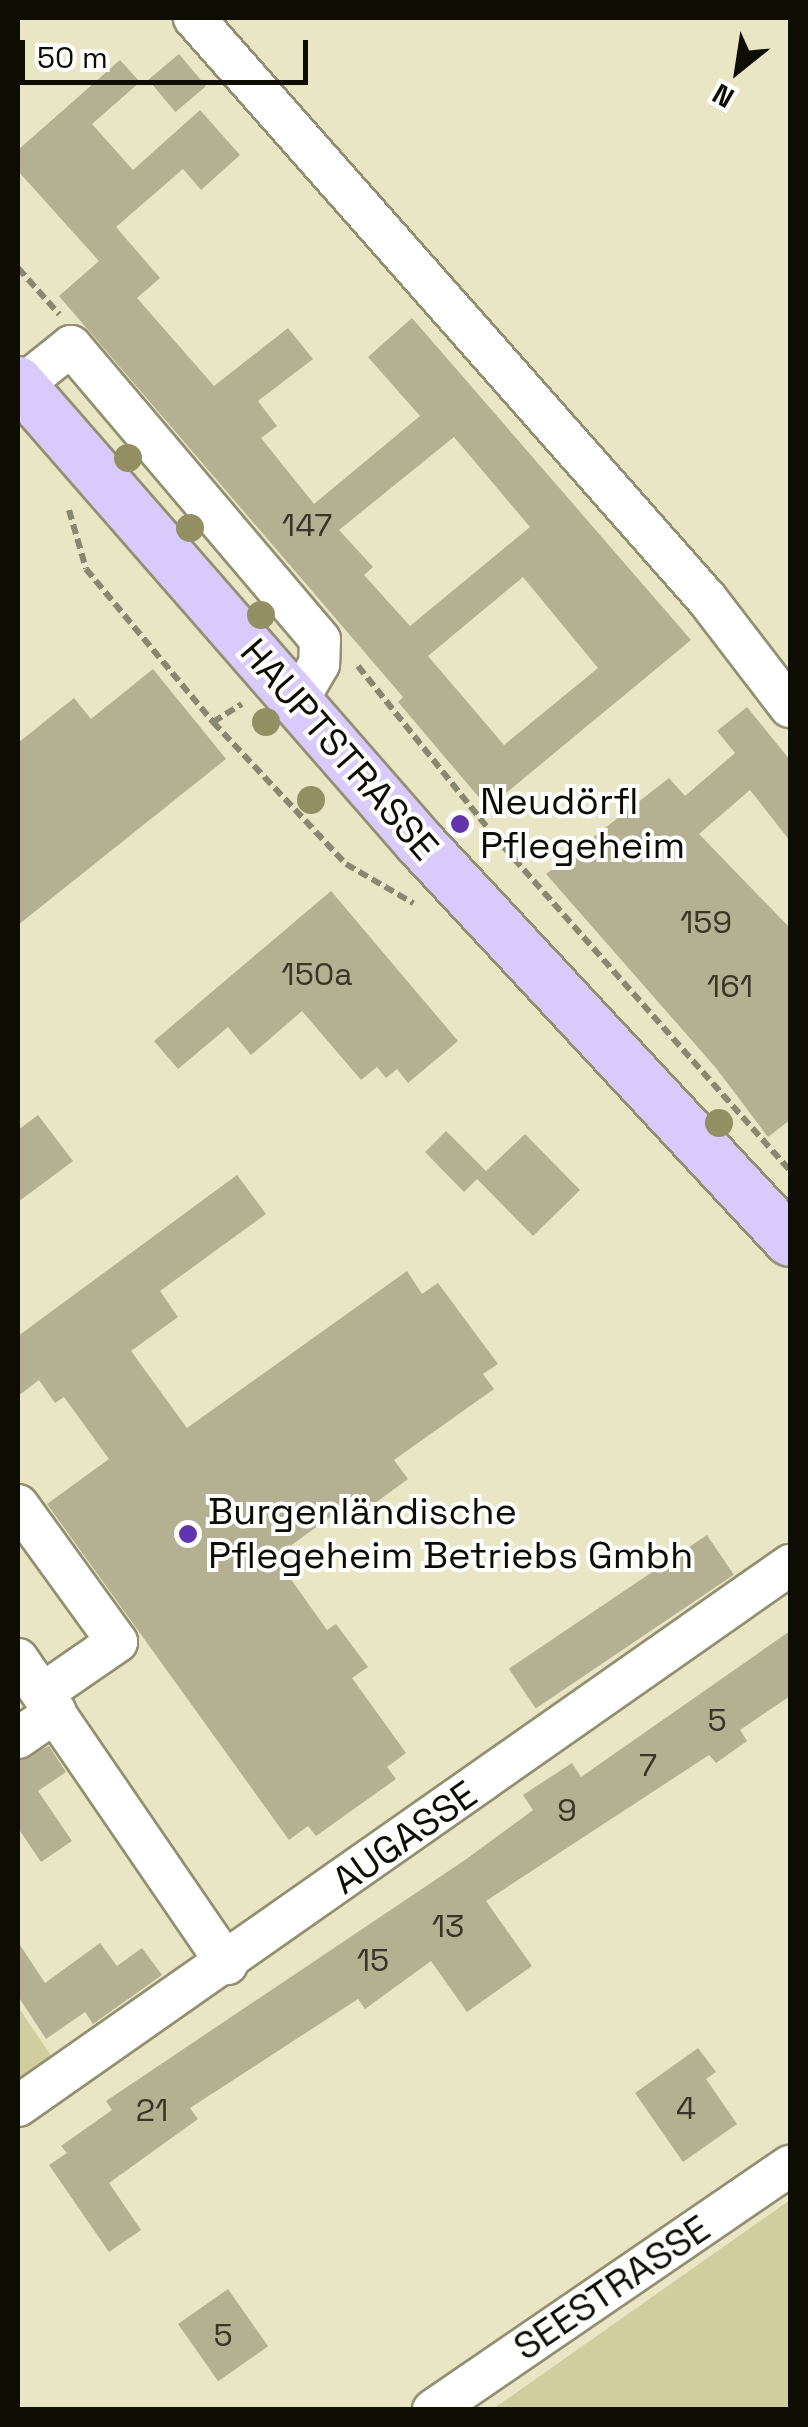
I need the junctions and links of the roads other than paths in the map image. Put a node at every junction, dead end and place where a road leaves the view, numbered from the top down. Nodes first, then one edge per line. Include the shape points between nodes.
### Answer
1 (194, 18) edge
2 (19, 384) edge
3 (790, 707) edge
4 (790, 1242) edge
5 (18, 1505) edge
6 (790, 1565) edge
7 (18, 1659) edge
8 (49, 1702) junction
9 (18, 1738) edge
10 (227, 1964) junction
11 (18, 2106) edge
12 (790, 2166) edge
13 (433, 2410) edge

1 - 3 street via 707,599
2 - 4 main road, HAUPTSTRASSE via 296,704
5 - 8 street via 117,1642
6 - 10 street, AUGASSE
7 - 8 street
8 - 9 street
8 - 10 street
10 - 11 street, AUGASSE
12 - 13 street, SEESTRASSE

